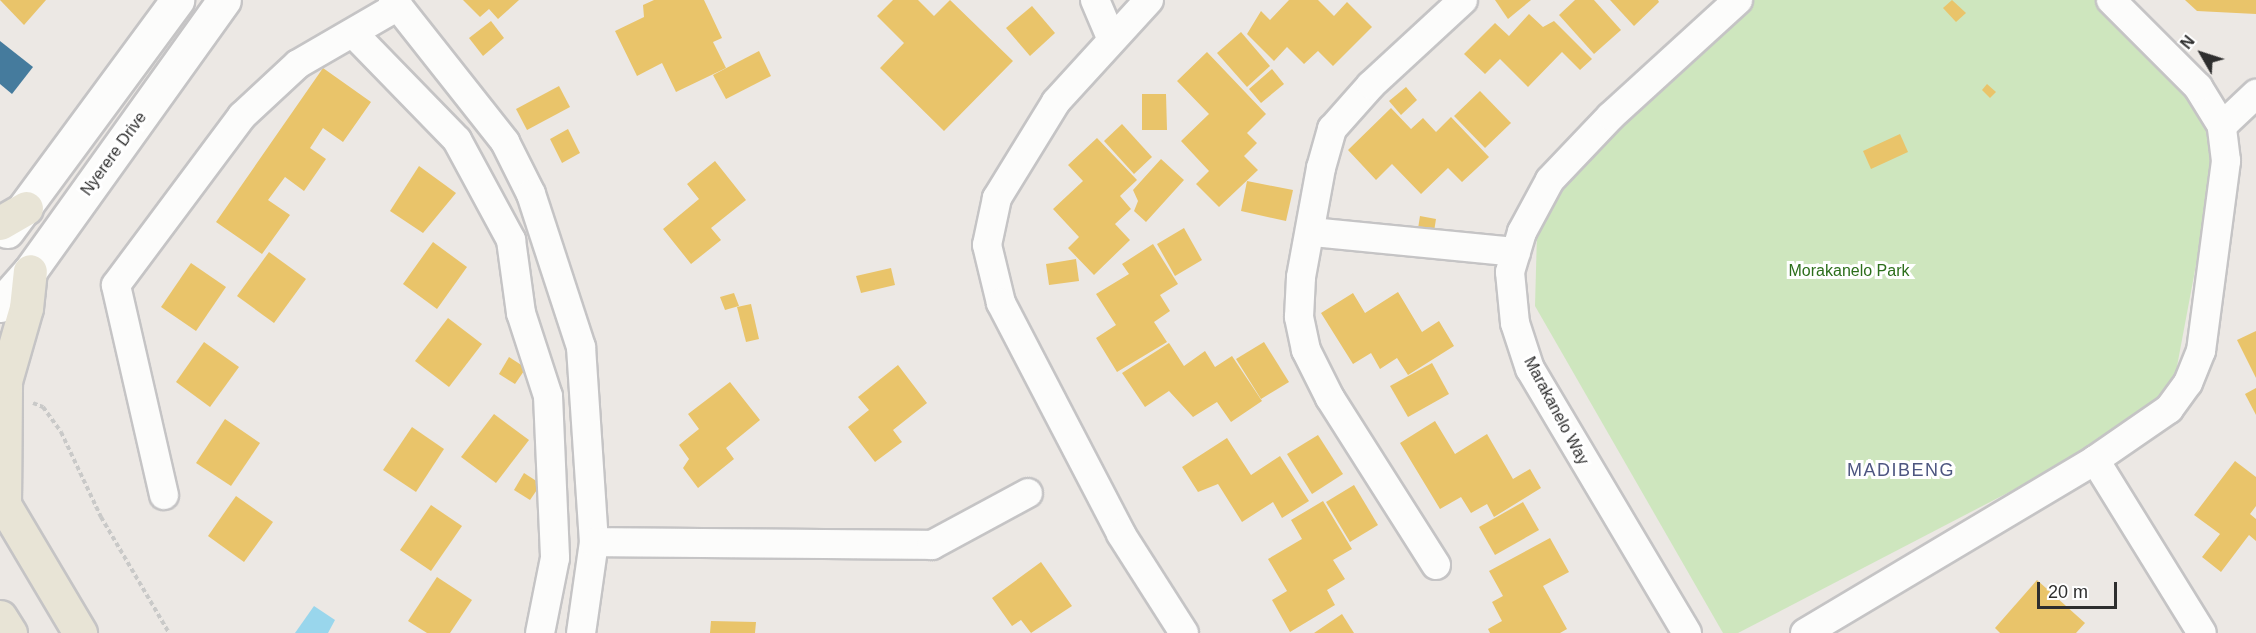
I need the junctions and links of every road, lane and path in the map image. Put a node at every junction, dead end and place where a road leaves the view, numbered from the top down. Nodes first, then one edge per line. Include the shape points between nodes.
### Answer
1 (177, 0) edge
2 (224, 0) edge
3 (1095, 0) edge
4 (1149, 0) edge
5 (1463, 0) edge
6 (1738, 0) edge
7 (2111, 0) edge
8 (396, 3) edge
9 (353, 33) junction
10 (1112, 40) junction
11 (2256, 94) edge
12 (2222, 126) junction
13 (13, 216) edge
14 (1312, 232) junction
15 (0, 240) edge
16 (1516, 252) junction
17 (30, 271) junction
18 (0, 305) edge
19 (4, 393) junction
20 (2095, 460) junction
21 (1028, 493) dead end
22 (164, 495) dead end
23 (2, 501) edge
24 (594, 542) junction
25 (1436, 565) dead end
26 (0, 617) edge
27 (10, 633) edge
28 (80, 633) edge
29 (169, 633) edge
30 (540, 633) edge
31 (581, 633) edge
32 (1184, 633) edge
33 (1687, 633) edge
34 (1804, 633) edge
35 (2202, 633) edge

1 - 13 main road
2 - 17 main road, Nyerere Drive
3 - 10 street
4 - 10 street
5 - 14 street via 1371,85 1332,129 1321,168
6 - 16 street, Marakanelo Way via 1611,116 1550,180 1522,232
7 - 12 street via 2198,87
8 - 9 street
8 - 24 street via 505,142 531,194 581,347
9 - 22 street via 298,64 242,116 116,285
9 - 30 street via 457,140 511,240 521,313 548,396 555,558
10 - 32 street via 1056,102 1003,188 997,198 987,245 1001,303 1121,534
11 - 12 street
12 - 20 street via 2226,160 2201,351 2188,383 2169,409
13 - 15 main road
14 - 16 street
14 - 25 street via 1301,277 1299,317 1306,350 1330,398
16 - 33 street, Marakanelo Way via 1510,272 1515,323 1530,369
17 - 18 main road, Nyerere Drive
17 - 19 main road via 26,308 13,341
19 - 23 main road
19 - 29 path via 43,407 61,432 101,518
20 - 34 street
20 - 35 street
21 - 24 street via 932,545
23 - 28 main road
24 - 31 street
26 - 27 main road

